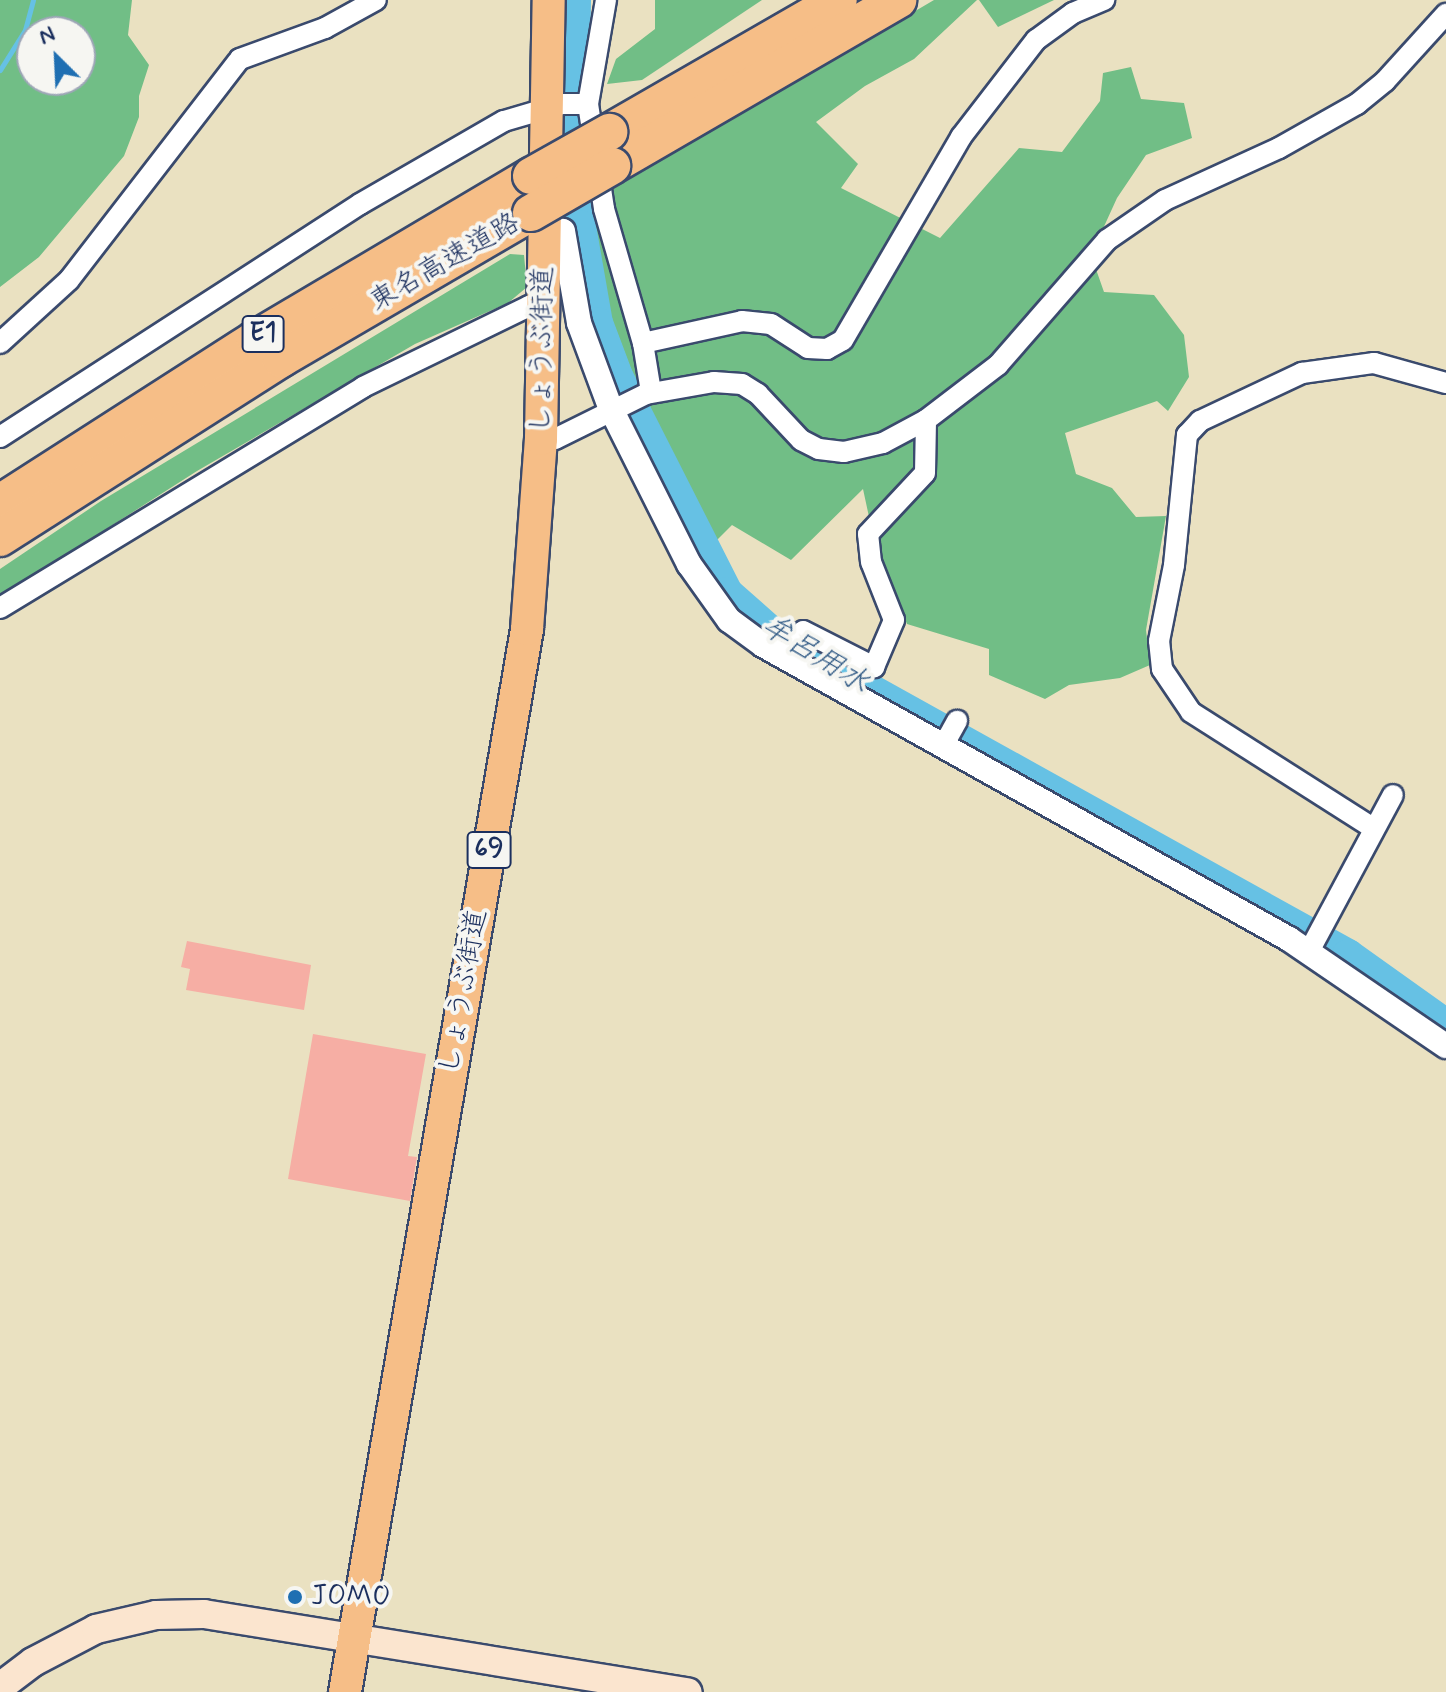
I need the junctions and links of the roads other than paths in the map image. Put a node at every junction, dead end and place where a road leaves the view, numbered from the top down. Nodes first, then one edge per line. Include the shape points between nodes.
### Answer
1 (376, 0) edge
2 (549, 0) edge
3 (606, 0) edge
4 (839, 0) edge
5 (898, 0) edge
6 (1104, 0) edge
7 (1446, 14) edge
8 (583, 120) junction
9 (538, 220) junction
10 (545, 303) junction
11 (0, 343) edge
12 (643, 343) junction
13 (1446, 383) edge
14 (649, 393) junction
15 (614, 406) junction
16 (926, 420) junction
17 (0, 437) edge
18 (541, 439) junction
19 (0, 503) edge
20 (0, 538) edge
21 (0, 608) edge
22 (789, 656) junction
23 (1393, 795) dead end
24 (1373, 828) junction
25 (1313, 944) dead end
26 (1446, 1046) edge
27 (354, 1635) junction
28 (0, 1687) edge
29 (345, 1692) edge
30 (688, 1692) edge

1 - 11 street via 325,28 240,59 69,280
2 - 8 main road, しょうぶ街道 / 69
3 - 8 street
4 - 8 highway, 東名高速道路 / E1
5 - 8 highway, 東名高速道路 / E1
6 - 12 street via 1073,13 1036,40 961,137 843,340 827,349 808,348 771,324 742,321
7 - 16 street via 1357,104 1279,148 1165,200 1107,240 1020,344
8 - 9 highway, 東名高速道路 / E1, bridge
8 - 9 main road, しょうぶ街道 / 69
8 - 12 street
8 - 17 street via 504,121 360,204
8 - 19 highway, 東名高速道路 / E1, bridge via 531,176 255,339
9 - 10 main road, しょうぶ街道 / 69
9 - 15 street via 563,231 579,323
9 - 20 highway, 東名高速道路 / E1 via 281,359
10 - 18 main road, しょうぶ街道 / 69
10 - 21 street via 363,387
12 - 14 street
13 - 24 street via 1374,363 1302,373 1200,421 1187,435 1174,565 1159,641 1162,669 1191,712
14 - 15 street
14 - 16 street via 714,382 742,384 801,440 844,452 883,443
15 - 18 street via 555,439
15 - 22 street via 709,598 729,620
16 - 22 street via 925,473 868,534 871,562 894,620 874,667 803,631
18 - 27 main road, しょうぶ街道 / 69 via 527,629
22 - 26 street via 1289,939
23 - 24 street
24 - 25 street
27 - 28 main road via 248,1618 156,1615 96,1629 33,1662
27 - 29 main road, しょうぶ街道 / 69
27 - 30 main road

